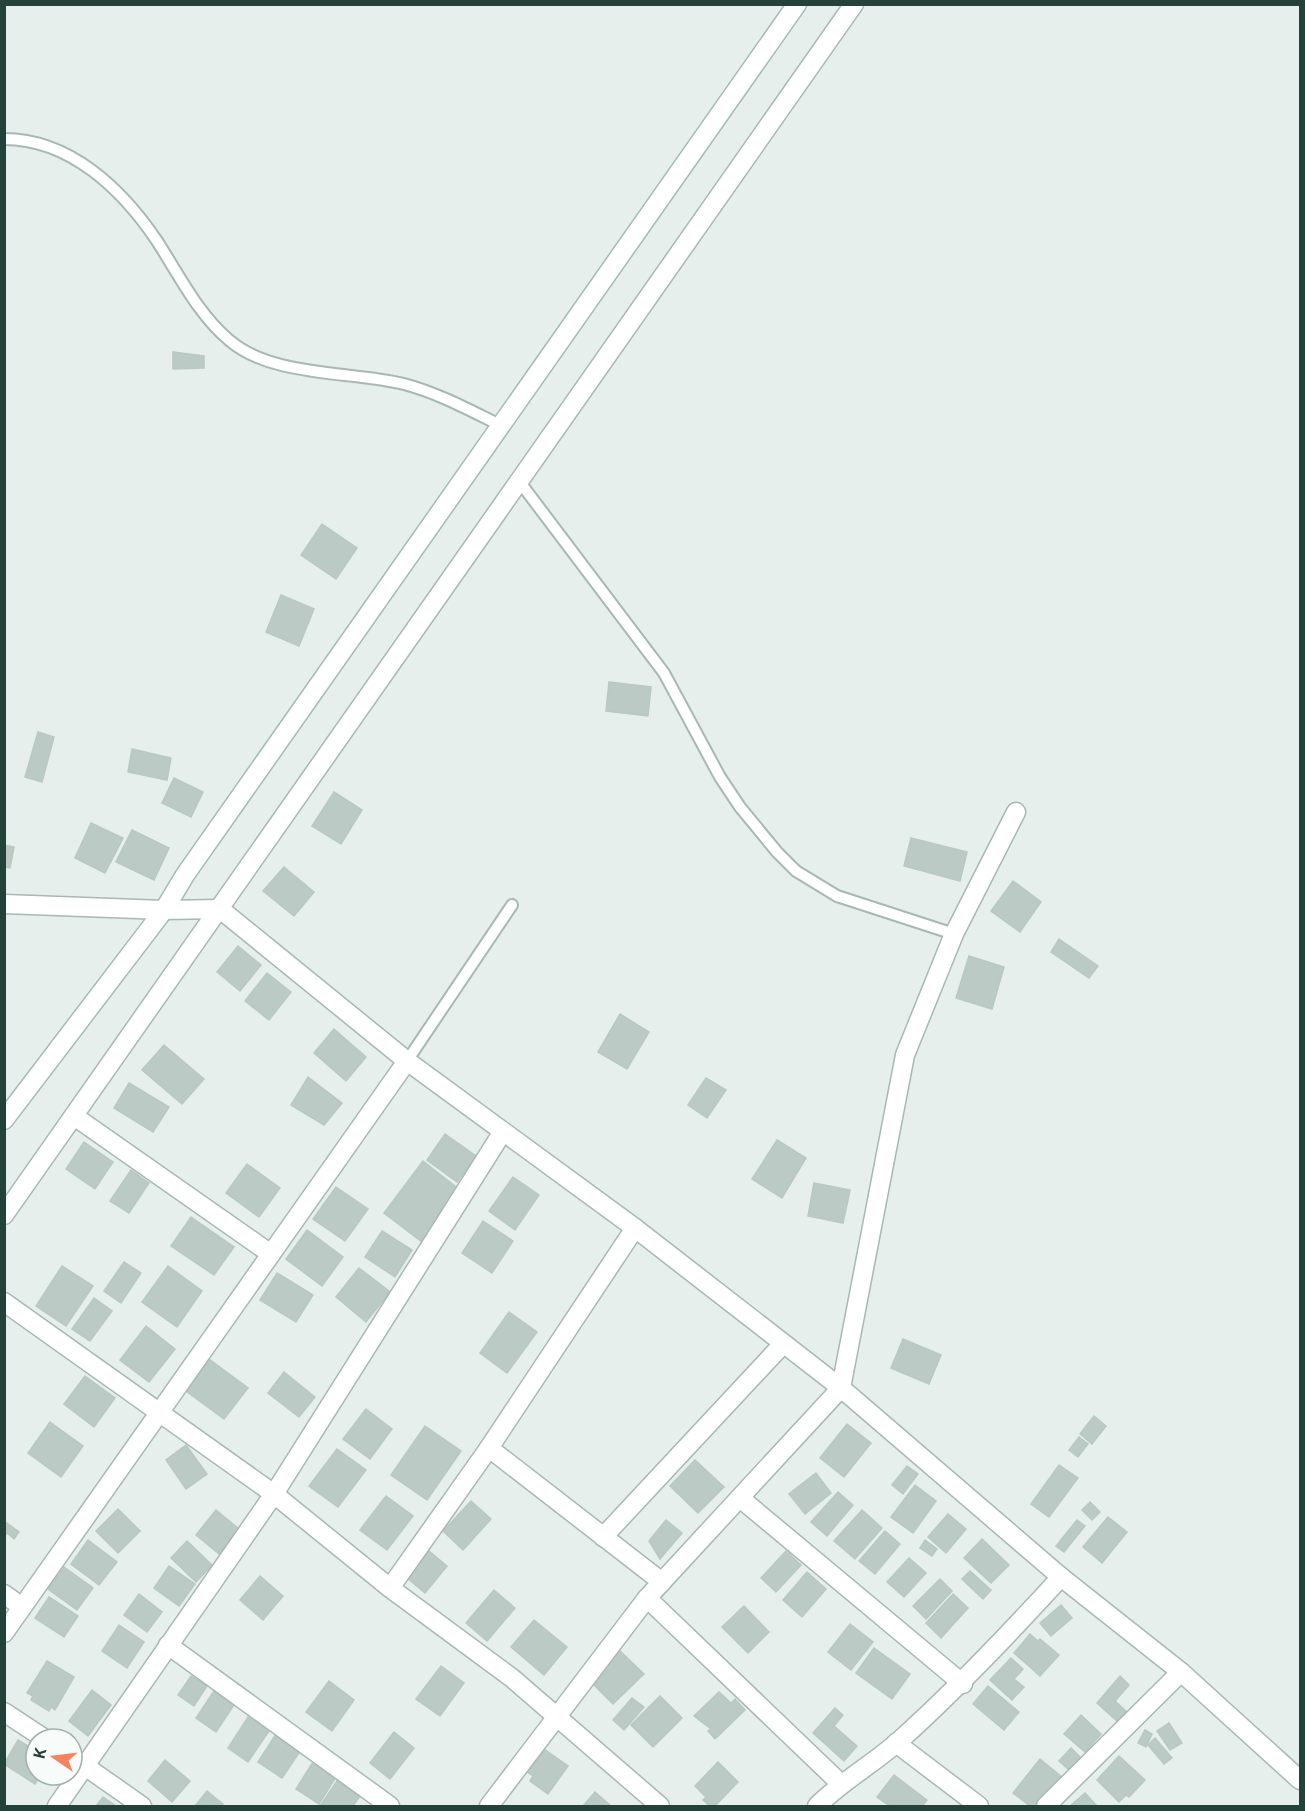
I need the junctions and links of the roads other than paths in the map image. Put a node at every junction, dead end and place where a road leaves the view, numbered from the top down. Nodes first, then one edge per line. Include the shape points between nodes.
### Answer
1 (797, 4) edge
2 (854, 4) edge
3 (4, 139) edge
4 (500, 425) junction
5 (519, 481) junction
6 (1016, 812) dead end
7 (4, 904) edge
8 (512, 905) dead end
9 (220, 909) junction
10 (164, 910) junction
11 (954, 933) junction
12 (406, 1061) junction
13 (74, 1116) junction
14 (4, 1120) edge
15 (502, 1133) junction
16 (4, 1215) edge
17 (635, 1228) junction
18 (271, 1254) junction
19 (4, 1302) edge
20 (783, 1344) junction
21 (841, 1388) junction
22 (158, 1413) junction
23 (489, 1448) junction
24 (274, 1494) junction
25 (740, 1498) junction
26 (603, 1537) junction
27 (1061, 1577) junction
28 (662, 1582) junction
29 (390, 1588) junction
30 (4, 1594) edge
31 (647, 1598) junction
32 (22, 1607) junction
33 (4, 1633) edge
34 (168, 1645) junction
35 (1181, 1672) junction
36 (963, 1684) junction
37 (4, 1712) edge
38 (556, 1715) junction
39 (27, 1727) edge
40 (896, 1743) junction
41 (84, 1754) edge
42 (84, 1765) edge
43 (1300, 1780) edge
44 (840, 1783) junction
45 (66, 1787) edge
46 (57, 1806) edge
47 (142, 1806) edge
48 (390, 1806) edge
49 (489, 1806) edge
50 (660, 1806) edge
51 (817, 1806) edge
52 (979, 1806) edge
53 (1046, 1806) edge

1 - 4 street
2 - 5 street
3 - 4 lane via 57,148 107,184 141,219 213,326 231,343 280,365 376,378 436,394
4 - 10 street
5 - 9 street
5 - 11 lane via 664,673 720,777 777,852 796,871 837,896
6 - 11 street
7 - 10 street
8 - 12 lane
9 - 10 street
9 - 12 street
9 - 13 street
10 - 14 street
11 - 21 street via 905,1056
12 - 15 street
12 - 18 street
13 - 16 street
13 - 18 street
15 - 17 street
15 - 24 street
17 - 20 street
17 - 23 street
18 - 22 street
19 - 22 street
20 - 21 street
20 - 26 street
21 - 25 street
21 - 27 street
22 - 24 street
22 - 32 street
23 - 26 street
23 - 29 street
24 - 29 street
24 - 34 street
25 - 28 street
25 - 36 street
26 - 28 street
27 - 35 street
27 - 36 street
28 - 31 street
29 - 38 street
30 - 32 street
31 - 38 street
31 - 44 street
32 - 33 street
34 - 41 street
34 - 48 street
35 - 43 street
35 - 53 street
36 - 40 street
37 - 39 street
38 - 49 street
38 - 50 street
40 - 44 street
40 - 52 street
42 - 47 street
44 - 51 street
45 - 46 street

